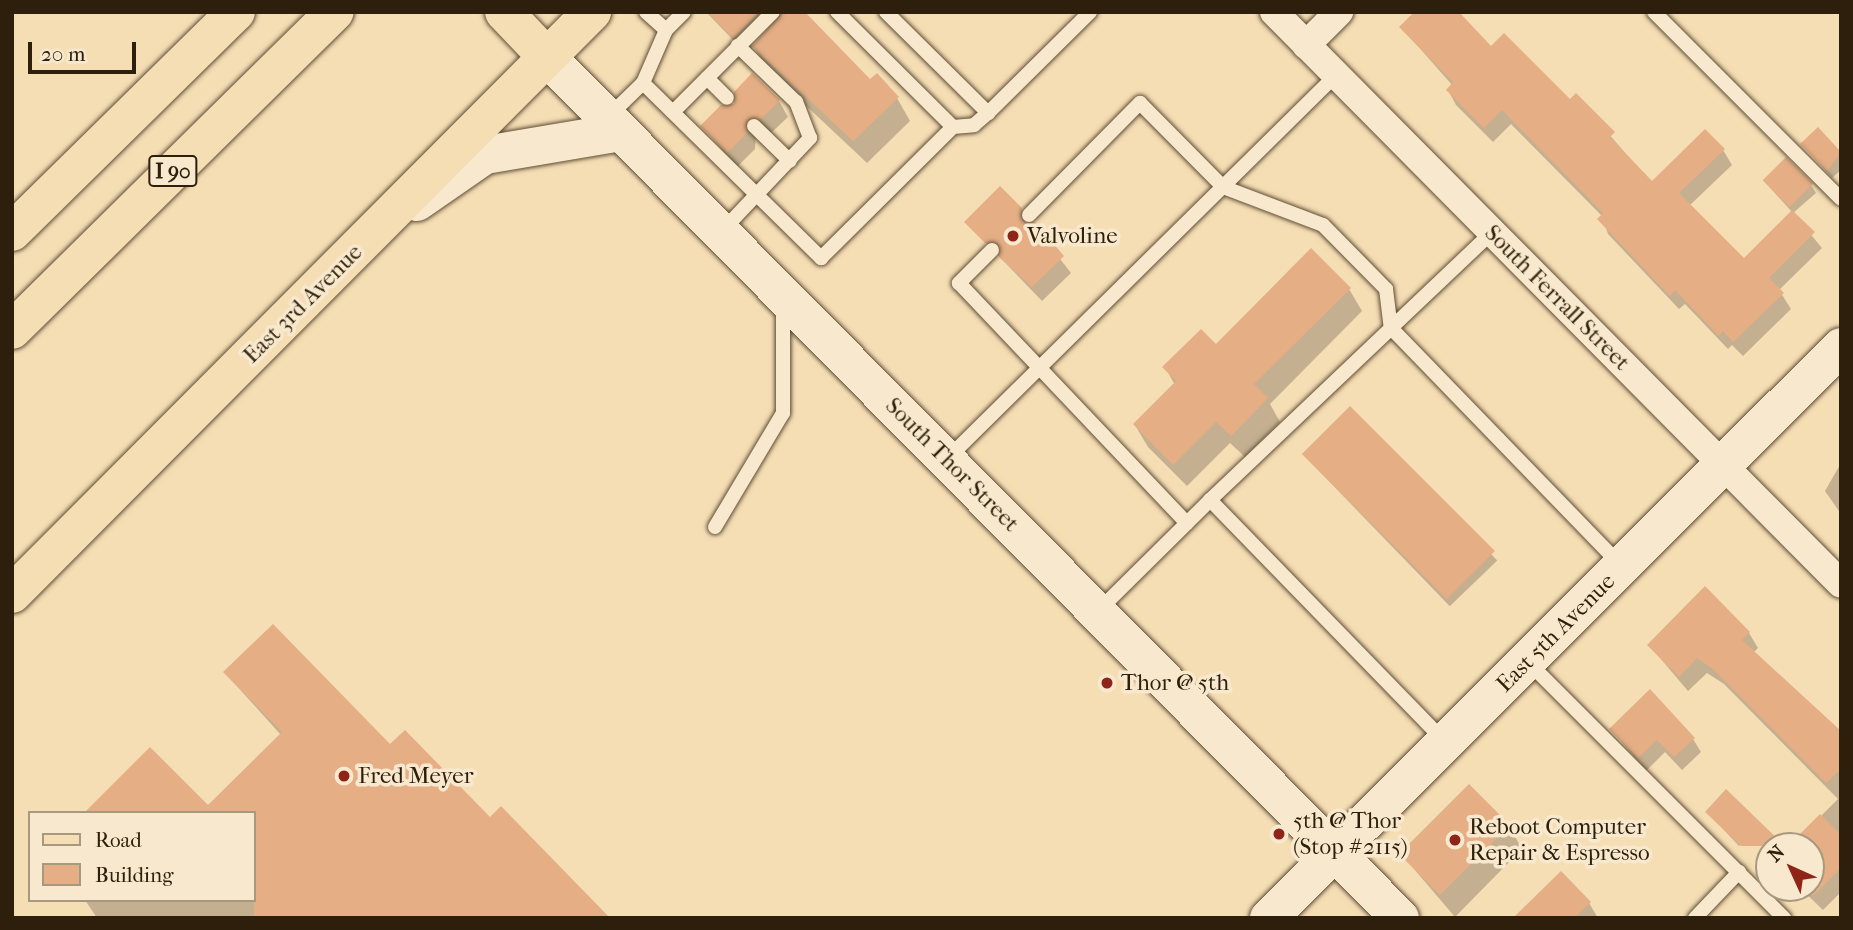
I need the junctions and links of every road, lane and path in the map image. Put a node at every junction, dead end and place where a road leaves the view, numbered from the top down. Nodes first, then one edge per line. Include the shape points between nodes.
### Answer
1 (236, 12) edge
2 (334, 12) edge
3 (504, 12) edge
4 (592, 12) edge
5 (646, 12) edge
6 (684, 12) edge
7 (773, 12) edge
8 (837, 12) edge
9 (886, 12) edge
10 (1090, 12) edge
11 (1274, 12) edge
12 (1339, 12) edge
13 (1654, 12) edge
14 (666, 30) junction
15 (1306, 45) junction
16 (738, 47) junction
17 (547, 57) junction
18 (1336, 75) junction
19 (707, 78) junction
20 (643, 83) junction
21 (727, 98) dead end
22 (673, 113) junction
23 (988, 113) junction
24 (614, 125) junction
25 (754, 126) dead end
26 (953, 127) junction
27 (790, 160) junction
28 (1223, 187) junction
29 (755, 196) junction
30 (1841, 199) edge
31 (1028, 215) dead end
32 (378, 230) junction
33 (723, 230) junction
34 (12, 232) edge
35 (1492, 232) junction
36 (992, 250) dead end
37 (783, 295) junction
38 (1391, 328) junction
39 (12, 330) edge
40 (1841, 347) edge
41 (1039, 368) junction
42 (947, 459) junction
43 (1722, 465) junction
44 (1210, 500) junction
45 (1188, 523) junction
46 (715, 527) dead end
47 (1622, 566) junction
48 (1841, 584) edge
49 (12, 594) edge
50 (1097, 612) junction
51 (1528, 662) junction
52 (1446, 743) junction
53 (1334, 853) junction
54 (1739, 872) junction
55 (1269, 918) edge
56 (1400, 918) edge
57 (1695, 918) edge
58 (1784, 918) edge

1 - 34 main road
2 - 39 main road, I 90
3 - 17 main road, South Thor Street
4 - 17 main road, East 3rd Avenue
5 - 14 lane
6 - 14 lane
7 - 16 lane
8 - 26 lane
9 - 23 lane
10 - 23 lane
11 - 15 street, South Ferrall Street
12 - 15 street
13 - 30 lane
14 - 20 lane
15 - 18 street, South Ferrall Street
16 - 19 lane
16 - 27 lane via 796,102 810,138
17 - 24 main road, South Thor Street
17 - 32 main road, East 3rd Avenue
18 - 28 lane
18 - 35 street, South Ferrall Street
19 - 21 lane
19 - 22 lane
20 - 22 lane
20 - 24 lane
22 - 29 lane
23 - 26 lane via 974,125
24 - 32 main road via 485,155
24 - 33 main road, South Thor Street
25 - 27 lane
26 - 29 lane via 821,258
27 - 29 lane
28 - 31 lane via 1140,103
28 - 38 lane via 1322,225 1386,289
28 - 41 lane
29 - 33 lane
32 - 49 main road, East 3rd Avenue
33 - 37 main road, South Thor Street
35 - 38 lane
35 - 43 street, South Ferrall Street
36 - 41 lane via 959,283
37 - 42 main road, South Thor Street
37 - 46 lane via 783,413
38 - 44 lane
38 - 47 lane
40 - 43 main road, East 5th Avenue
41 - 42 lane
41 - 45 lane
42 - 50 main road, South Thor Street
43 - 47 main road, East 5th Avenue
43 - 48 street, South Ferrall Street
44 - 45 lane
44 - 52 lane
45 - 50 lane
47 - 51 main road, East 5th Avenue
50 - 53 main road, South Thor Street
51 - 52 main road, East 5th Avenue
51 - 54 lane
52 - 53 main road, East 5th Avenue
53 - 55 main road, East 5th Avenue
53 - 56 main road, South Thor Street
54 - 57 lane
54 - 58 lane

